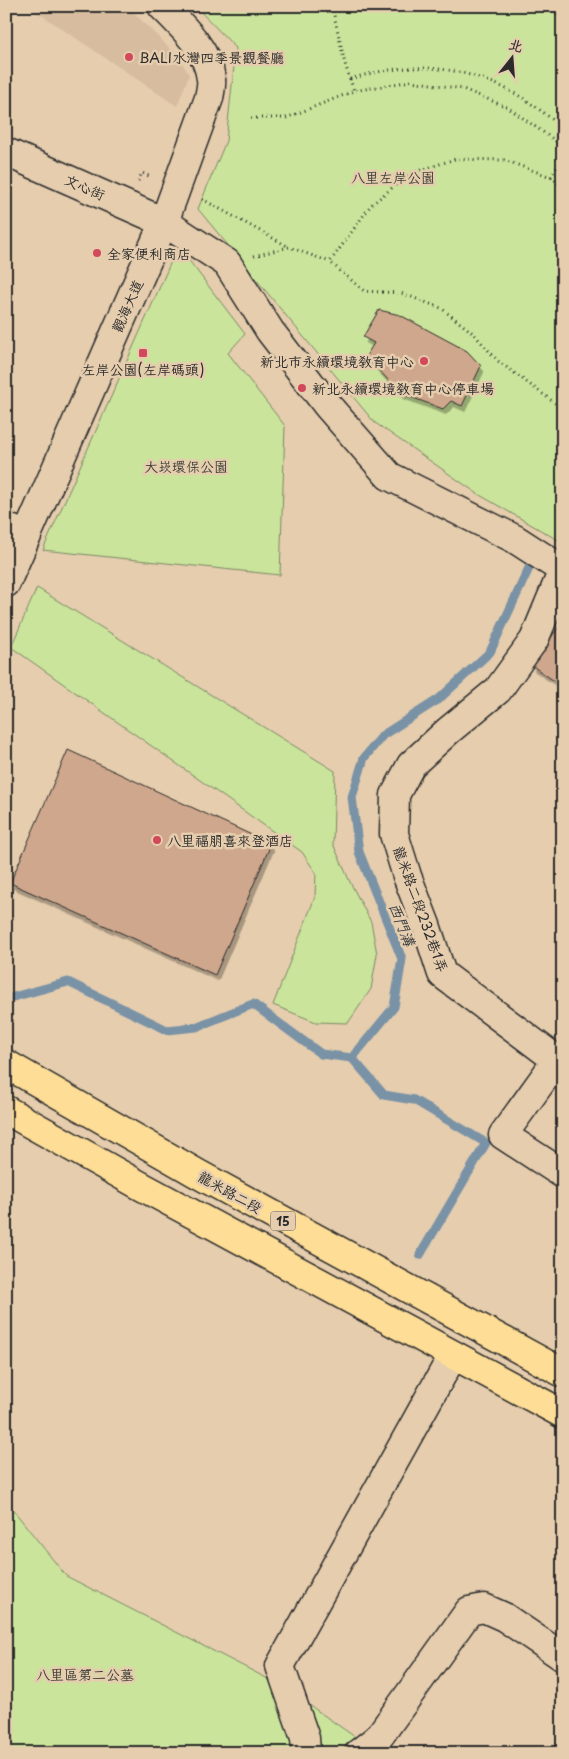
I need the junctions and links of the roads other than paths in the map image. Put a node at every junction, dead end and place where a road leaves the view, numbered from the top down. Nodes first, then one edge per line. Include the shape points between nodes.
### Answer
1 (162, 6) edge
2 (6, 152) edge
3 (164, 222) junction
4 (16, 531) edge
5 (563, 570) edge
6 (6, 583) edge
7 (560, 1056) edge
8 (6, 1064) edge
9 (6, 1110) edge
10 (198, 1174) junction
11 (563, 1174) edge
12 (182, 1208) junction
13 (453, 1355) junction
14 (563, 1373) edge
15 (563, 1414) edge
16 (563, 1657) edge
17 (306, 1753) edge
18 (359, 1753) edge

1 - 3 street, 觀海大道 via 205,56 211,80 209,98
2 - 3 street, 文心街
3 - 4 street, 觀海大道
3 - 5 street, 文心街 via 226,263 276,338 389,476 515,539
4 - 6 street, 觀海大道
5 - 7 street, 龍米路二段232巷1弄 via 534,640 498,690 411,766 395,795 394,834 442,974
7 - 11 street, 龍米路二段232巷1弄 via 503,1135
8 - 10 main road, 龍米路二段 / 15
9 - 12 main road
10 - 12 main road
10 - 14 main road, 龍米路二段 / 15
12 - 13 main road
13 - 15 main road
13 - 17 street via 280,1666 305,1738
16 - 18 street via 504,1617 484,1608 469,1611 378,1738

